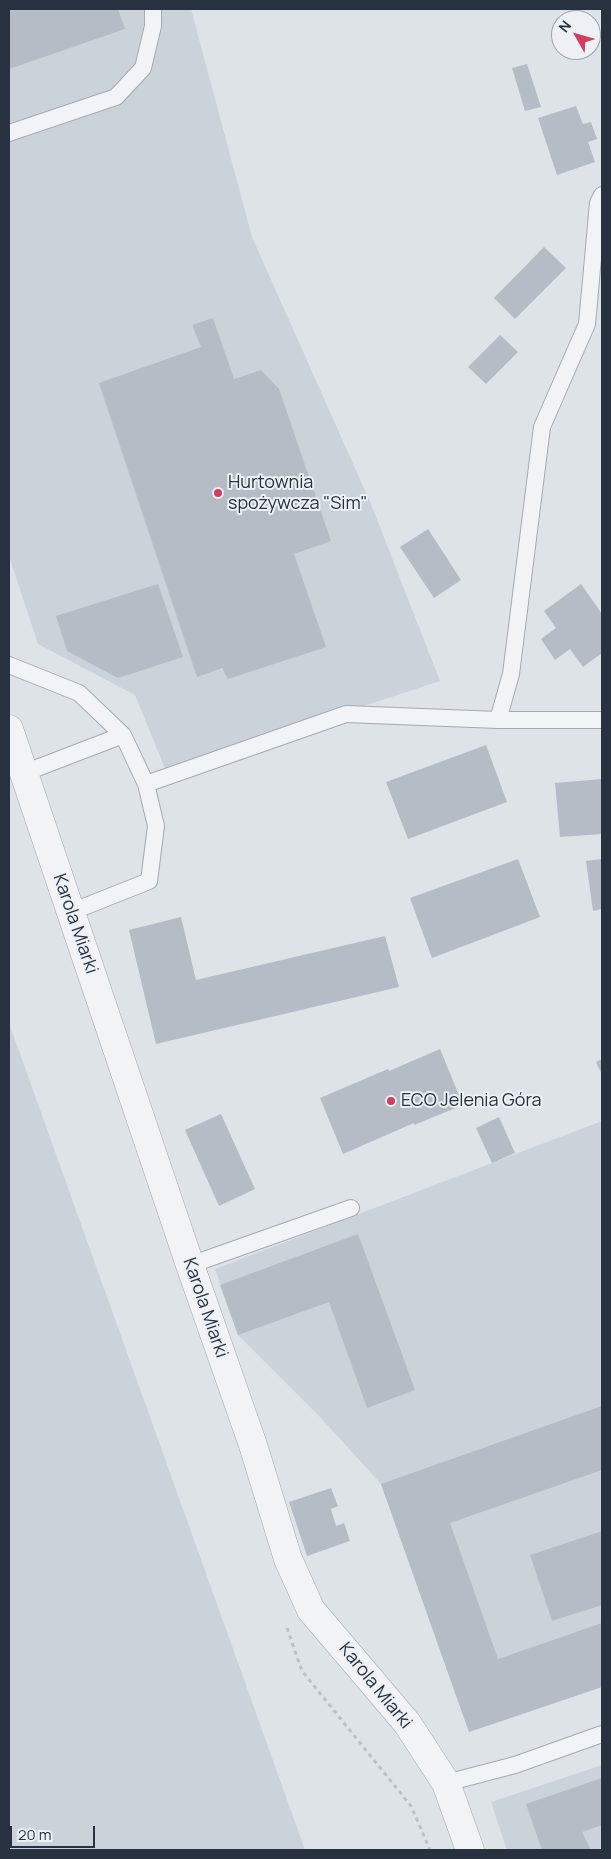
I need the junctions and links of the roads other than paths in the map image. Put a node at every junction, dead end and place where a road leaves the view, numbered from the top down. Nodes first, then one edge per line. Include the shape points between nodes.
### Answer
1 (153, 9) edge
2 (9, 133) edge
3 (602, 195) edge
4 (9, 665) edge
5 (498, 720) junction
6 (602, 720) edge
7 (9, 729) edge
8 (123, 735) junction
9 (24, 773) junction
10 (146, 784) junction
11 (71, 912) junction
12 (351, 1208) dead end
13 (190, 1265) junction
14 (602, 1734) edge
15 (446, 1783) junction
16 (470, 1850) edge

1 - 2 lane via 153,26 143,68 116,97
3 - 5 lane via 598,203 587,324 542,427 511,674
4 - 8 lane via 79,693
5 - 6 lane
5 - 10 lane via 346,714
7 - 9 street, Karola Miarki
8 - 9 lane
8 - 10 lane
9 - 11 street, Karola Miarki
10 - 11 lane via 156,826 149,881
11 - 13 street, Karola Miarki
12 - 13 lane
13 - 15 street, Karola Miarki via 253,1445 288,1559 311,1610 407,1723
14 - 15 lane via 515,1765
15 - 16 street, Karola Miarki

